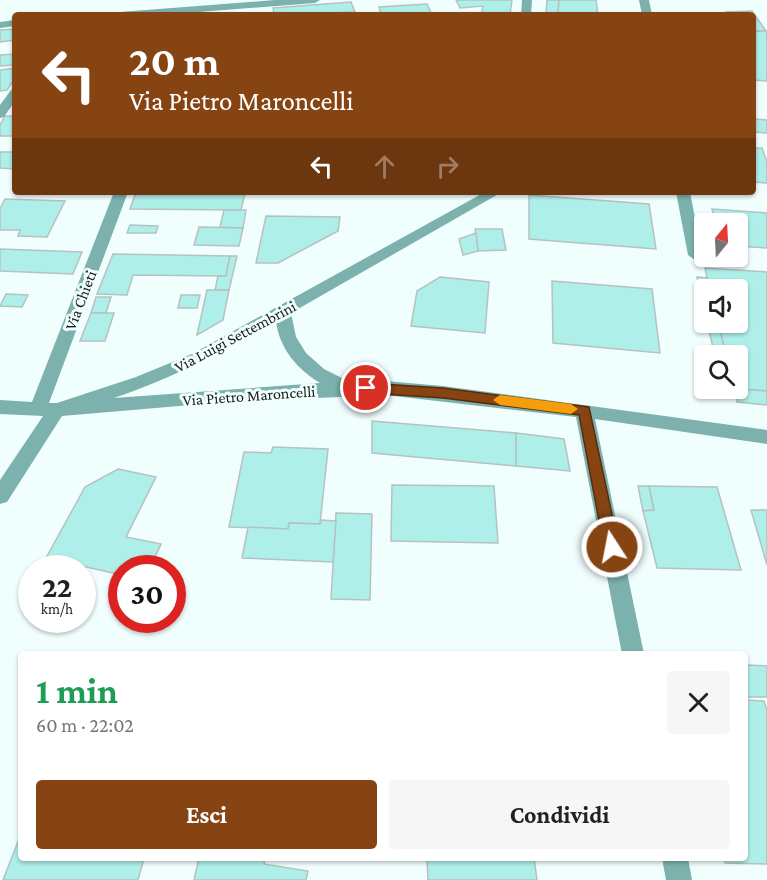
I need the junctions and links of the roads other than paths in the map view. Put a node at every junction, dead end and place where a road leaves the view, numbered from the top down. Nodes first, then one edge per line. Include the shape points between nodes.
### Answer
1 (315, 0) edge
2 (191, 12) edge
3 (12, 96) edge
4 (0, 114) edge
5 (120, 195) edge
6 (490, 195) edge
7 (684, 195) edge
8 (694, 250) edge
9 (283, 311) junction
10 (346, 388) junction
11 (0, 407) edge
12 (38, 408) junction
13 (57, 410) junction
14 (584, 411) junction
15 (767, 437) edge
16 (0, 496) edge
17 (632, 651) edge
18 (676, 861) edge
19 (679, 880) edge

1 - 2 street
3 - 4 street
5 - 12 street, Via Chieti
6 - 9 street, Via Luigi Settembrini
7 - 8 street
9 - 10 street via 287,337 302,362 323,378
9 - 13 street, Via Luigi Settembrini via 198,358
10 - 13 street, Via Pietro Maroncelli
10 - 14 street, Via Pietro Maroncelli via 422,391
11 - 12 street
12 - 13 street
13 - 16 street
14 - 15 street, Via Pietro Maroncelli
14 - 17 street
18 - 19 street

